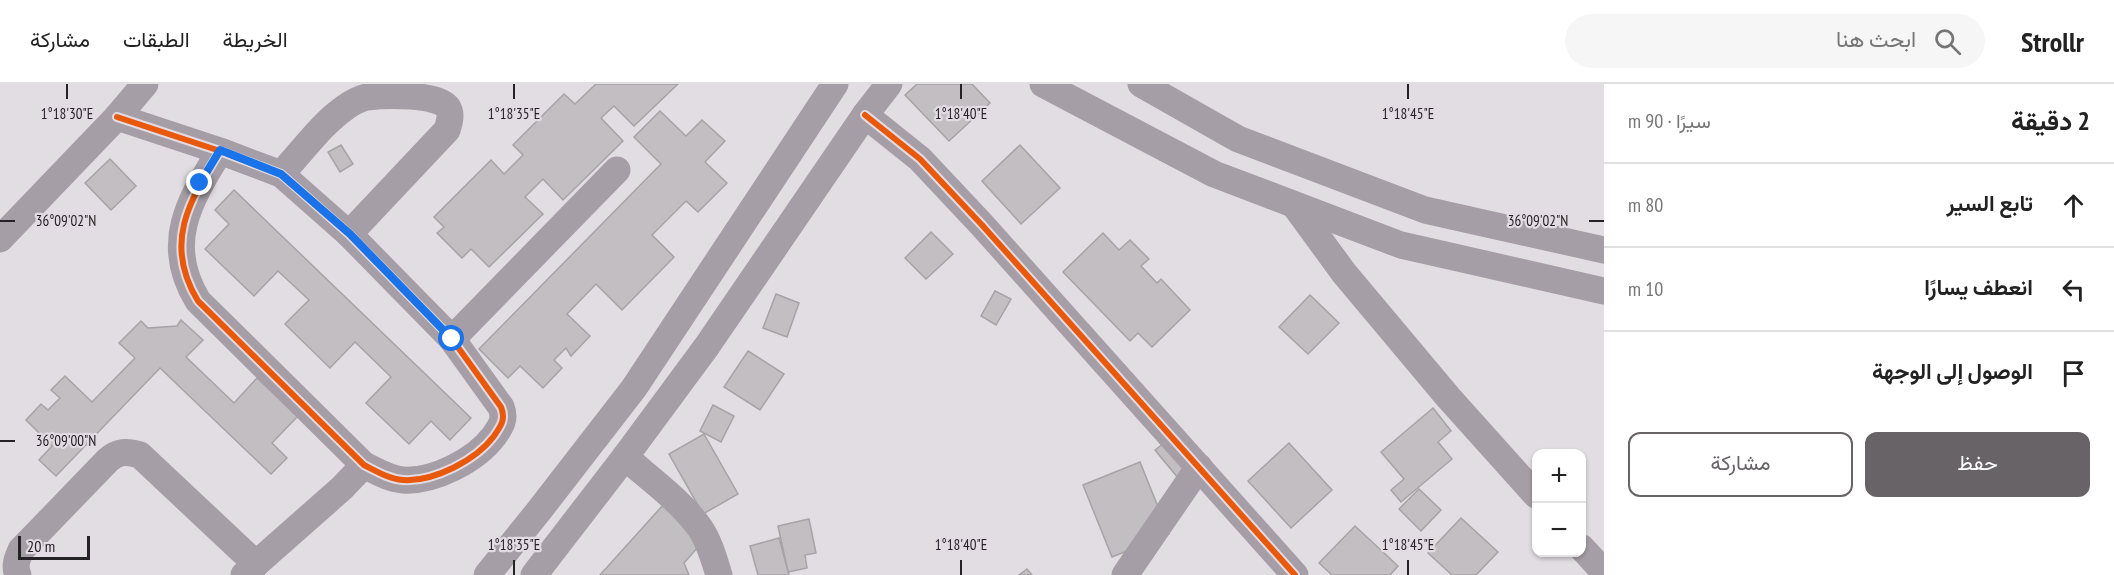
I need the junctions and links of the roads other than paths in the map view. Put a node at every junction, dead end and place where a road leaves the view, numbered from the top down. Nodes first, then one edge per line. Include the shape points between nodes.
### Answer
1 (145, 84) edge
2 (835, 84) edge
3 (889, 84) edge
4 (1042, 84) edge
5 (1141, 84) edge
6 (865, 115) junction
7 (117, 117) junction
8 (220, 150) junction
9 (617, 170) dead end
10 (281, 174) junction
11 (1295, 206) junction
12 (350, 234) junction
13 (0, 239) edge
14 (1604, 250) edge
15 (1604, 291) edge
16 (452, 339) junction
17 (625, 457) junction
18 (364, 465) junction
19 (1199, 467) junction
20 (1532, 491) edge
21 (1586, 553) edge
22 (250, 569) edge
23 (1604, 572) edge
24 (18, 575) edge
25 (487, 575) edge
26 (534, 575) edge
27 (719, 575) edge
28 (1125, 575) edge
29 (1295, 575) edge

1 - 7 street
2 - 25 street via 634,388
3 - 6 street
4 - 11 street via 1214,174
5 - 14 street via 1238,139 1425,210
6 - 17 street via 707,346
6 - 19 street via 920,159
7 - 8 street
7 - 13 street
8 - 10 street
8 - 18 street via 183,220 181,260 188,284 198,300
9 - 16 street
10 - 12 street
10 - 12 street via 334,117 366,97 423,97 447,106 447,130
11 - 15 street via 1401,245
11 - 20 street via 1344,273
12 - 16 street
16 - 18 street via 501,407 503,423 484,449 454,468 404,480
17 - 26 street
17 - 27 street via 700,528
18 - 22 street
19 - 28 street
19 - 29 street
21 - 23 street
22 - 24 street via 140,455 129,451 108,460 21,550 15,569

